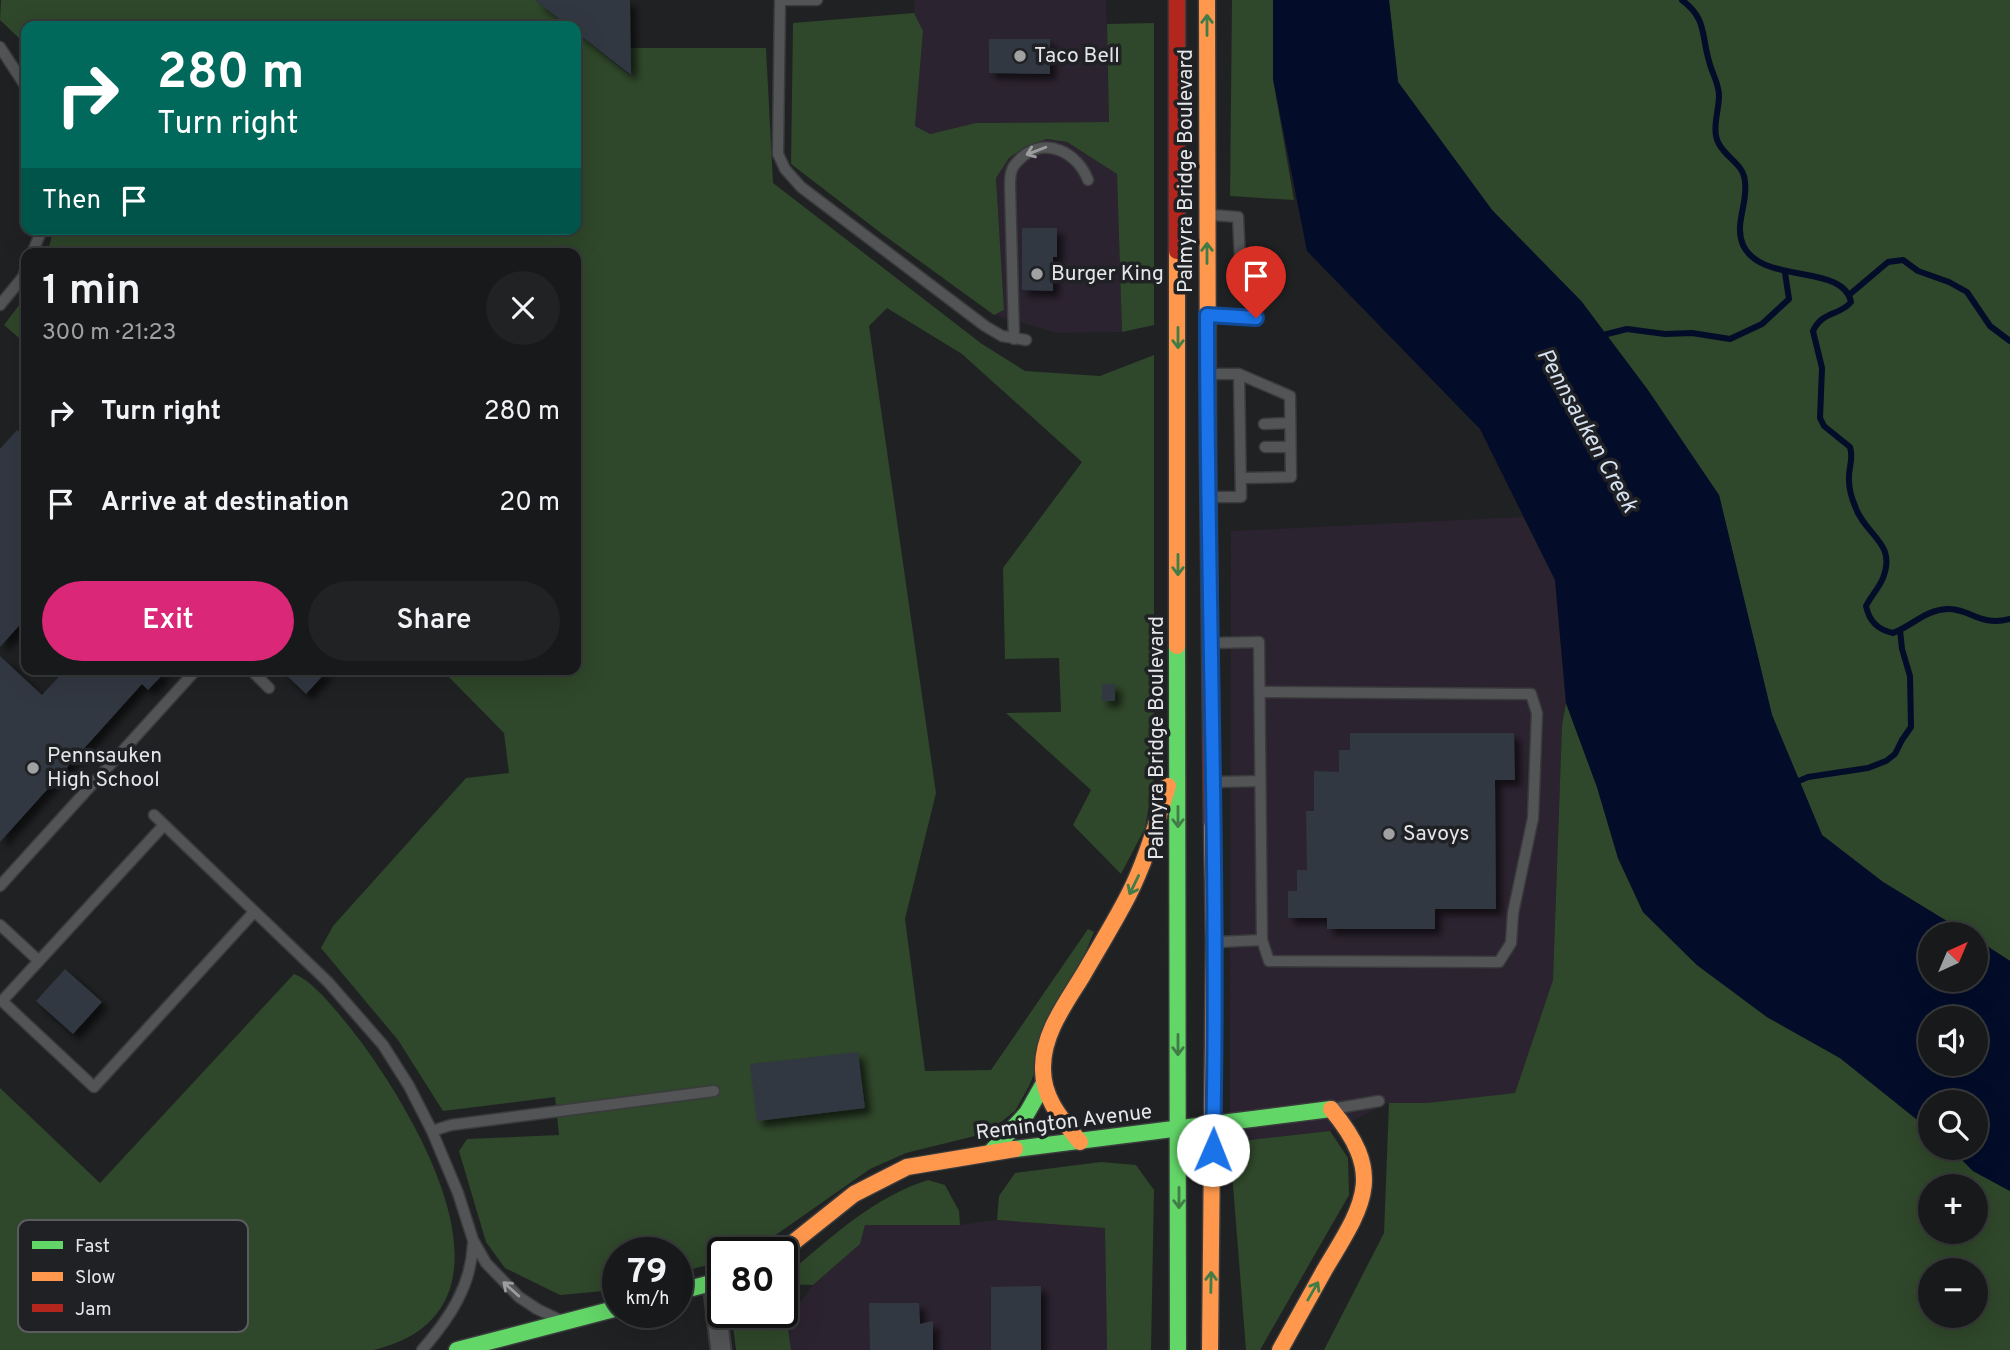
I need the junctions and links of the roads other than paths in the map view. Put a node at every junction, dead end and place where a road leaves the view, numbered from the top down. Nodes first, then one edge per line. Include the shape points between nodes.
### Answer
1 (780, 0) edge
2 (817, 0) edge
3 (1177, 0) edge
4 (1207, 0) edge
5 (0, 47) edge
6 (21, 79) edge
7 (1088, 180) dead end
8 (1207, 215) junction
9 (21, 279) edge
10 (0, 305) edge
11 (1207, 315) junction
12 (1014, 339) junction
13 (1026, 340) dead end
14 (1208, 374) junction
15 (1239, 374) junction
16 (1290, 423) junction
17 (1265, 424) dead end
18 (1265, 447) dead end
19 (1290, 447) junction
20 (1241, 478) junction
21 (1208, 497) junction
22 (1210, 643) junction
23 (191, 675) edge
24 (256, 675) edge
25 (269, 688) dead end
26 (1260, 692) junction
27 (1178, 750) junction
28 (1260, 781) junction
29 (1212, 782) junction
30 (154, 815) dead end
31 (164, 825) junction
32 (0, 886) edge
33 (254, 912) junction
34 (0, 925) edge
35 (1262, 940) junction
36 (1213, 942) junction
37 (39, 961) junction
38 (1044, 1083) junction
39 (714, 1091) dead end
40 (1378, 1101) dead end
41 (1331, 1110) junction
42 (1214, 1125) junction
43 (1178, 1130) junction
44 (432, 1131) junction
45 (1080, 1142) junction
46 (990, 1153) junction
47 (798, 1239) edge
48 (473, 1240) junction
49 (602, 1312) edge
50 (564, 1322) junction
51 (720, 1328) edge
52 (422, 1350) edge
53 (457, 1350) edge
54 (721, 1350) edge
55 (1178, 1350) edge
56 (1210, 1350) edge
57 (1280, 1350) edge

1 - 2 lane
1 - 12 lane via 778,154 785,169 802,187 985,326
3 -> 27 main road, Palmyra Bridge Boulevard
8 -> 4 main road, Palmyra Bridge Boulevard
5 - 6 lane
7 -> 12 lane via 1073,158 1054,147 1038,148 1012,169
11 -> 8 main road, Palmyra Bridge Boulevard
8 - 11 lane via 1238,217 1240,259 1256,318
9 - 10 lane
11 - 14 main road, Palmyra Bridge Boulevard
12 - 13 lane
14 - 15 lane
14 - 21 main road, Palmyra Bridge Boulevard
15 - 16 lane via 1290,396
15 - 20 lane
16 - 17 lane
16 - 19 lane
18 - 19 lane
19 - 20 lane via 1291,477
20 - 21 lane via 1241,497
21 - 22 main road, Palmyra Bridge Boulevard
22 - 26 lane via 1259,642
22 - 29 main road, Palmyra Bridge Boulevard
23 - 32 lane
24 - 25 lane
26 - 28 lane
26 - 35 lane via 1531,694 1537,713 1533,818 1511,943 1499,962 1269,961
27 -> 38 main road via 1140,872 1049,1039 1042,1067
27 -> 43 main road, Palmyra Bridge Boulevard
28 - 29 lane
28 - 35 lane
29 - 36 main road, Palmyra Bridge Boulevard
30 - 31 lane
31 - 33 lane
31 - 37 lane
33 - 37 lane via 94,1087 2,1002
33 - 44 lane via 328,982 383,1045
34 - 37 lane
35 - 36 lane
36 - 42 main road, Palmyra Bridge Boulevard
38 - 45 main road via 1054,1108
38 - 46 main road via 1027,1113
39 - 44 lane
40 - 41 lane, Remington Avenue
41 - 42 main road, Remington Avenue
57 -> 41 main road via 1356,1217 1365,1192 1358,1148
42 - 43 main road, Remington Avenue
56 -> 42 main road, Palmyra Bridge Boulevard
43 - 45 main road, Remington Avenue
43 -> 55 main road, Palmyra Bridge Boulevard
44 - 48 lane
45 - 46 main road, Remington Avenue
46 - 47 main road, Remington Avenue via 908,1167 854,1194
50 -> 48 lane via 537,1309 499,1279
48 - 52 lane via 472,1262 451,1315
49 - 50 main road
50 - 53 main road
51 - 54 street

